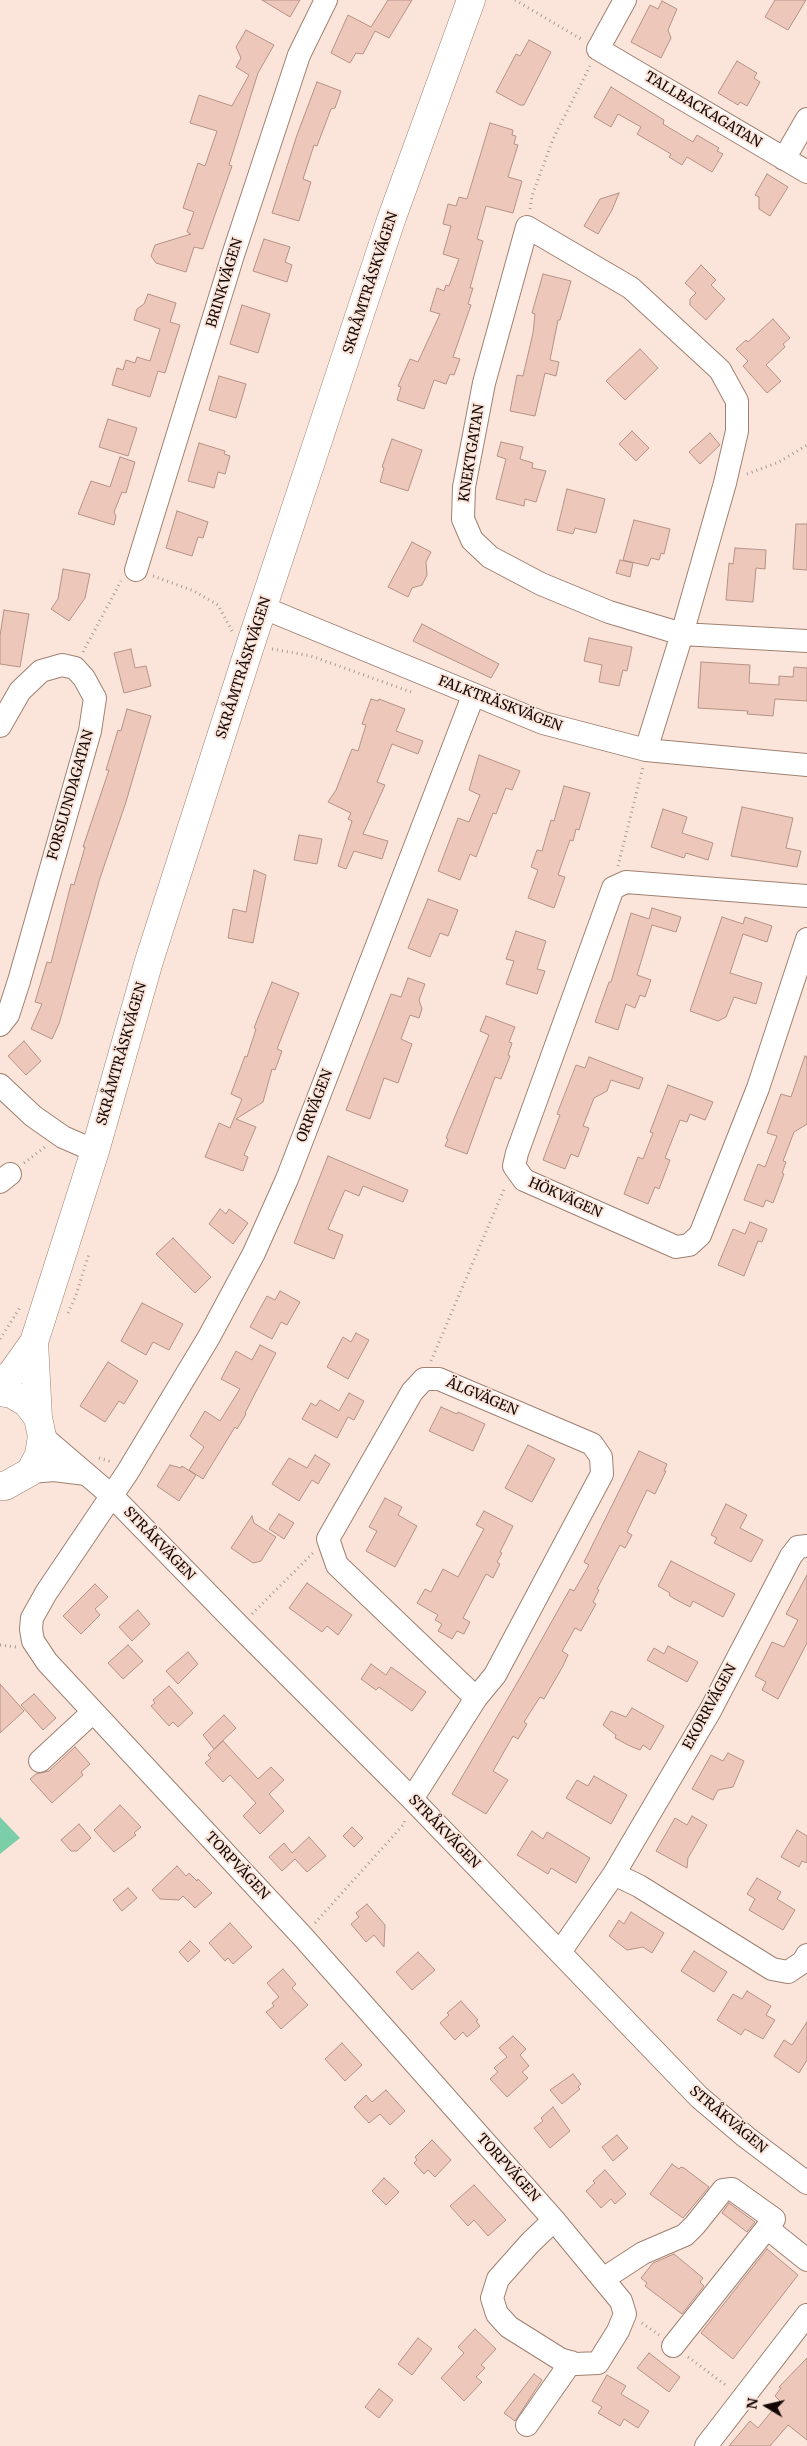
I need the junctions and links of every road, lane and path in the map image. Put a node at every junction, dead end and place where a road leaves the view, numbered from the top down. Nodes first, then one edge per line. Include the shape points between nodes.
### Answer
1 (326, 0) edge
2 (471, 0) edge
3 (515, 0) edge
4 (624, 0) edge
5 (598, 49) junction
6 (807, 119) edge
7 (784, 158) junction
8 (807, 172) edge
9 (527, 227) junction
10 (807, 445) edge
11 (725, 482) junction
12 (136, 570) junction
13 (264, 608) junction
14 (233, 634) dead end
15 (682, 634) junction
16 (807, 641) edge
17 (74, 668) junction
18 (473, 696) junction
19 (0, 726) edge
20 (646, 750) junction
21 (807, 765) edge
22 (613, 888) junction
23 (807, 896) edge
24 (807, 939) edge
25 (0, 1025) edge
26 (0, 1085) edge
27 (45, 1146) dead end
28 (94, 1151) junction
29 (514, 1166) junction
30 (5, 1178) edge
31 (34, 1342) junction
32 (424, 1379) junction
33 (0, 1384) edge
34 (0, 1392) edge
35 (40, 1427) junction
36 (30, 1472) junction
37 (87, 1474) junction
38 (2, 1489) edge
39 (112, 1496) junction
40 (328, 1539) junction
41 (807, 1546) edge
42 (239, 1626) junction
43 (476, 1698) junction
44 (93, 1712) junction
45 (40, 1760) dead end
46 (412, 1799) junction
47 (614, 1874) junction
48 (303, 1937) junction
49 (560, 1952) junction
50 (807, 1955) edge
51 (807, 2183) edge
52 (554, 2220) junction
53 (767, 2228) junction
54 (807, 2260) edge
55 (603, 2279) junction
56 (804, 2326) edge
57 (673, 2346) dead end
58 (571, 2362) junction
59 (527, 2425) dead end
60 (706, 2446) edge

1 - 12 street, BRINKVÄGEN via 299,55 290,82
2 - 13 main road, SKRÅMTRÄSKVÄGEN via 391,220
3 - 5 path
4 - 5 street
5 - 7 street, TALLBACKAGATAN
5 - 9 path via 554,139 532,196
6 - 7 street
7 - 8 street, TALLBACKAGATAN
9 - 11 street via 631,288 720,370 737,400 737,431
9 - 15 street, KNEKTGATAN via 484,382 464,487 463,520 472,540 490,558 609,612
10 - 11 path via 779,462
11 - 15 street
12 - 14 path via 194,591 218,605
12 - 17 path via 118,584
13 - 18 street, FALKTRÄSKVÄGEN
13 - 28 main road, SKRÅMTRÄSKVÄGEN via 149,961
15 - 16 street, KNEKTGATAN
15 - 20 street
17 - 19 street via 62,665 41,671 20,691
17 - 25 street, FORSLUNDAGATAN via 95,698 90,731 19,980 8,1015
18 - 20 street, FALKTRÄSKVÄGEN via 542,723
18 - 39 street, ORRVÄGEN via 291,1170 254,1253 209,1337
20 - 21 street, FALKTRÄSKVÄGEN
20 - 22 path
22 - 23 street via 626,882
22 - 29 street
24 - 29 street, HÖKVÄGEN via 758,1088 700,1235 689,1245 676,1247 524,1180
26 - 28 street via 33,1116 63,1137
27 - 30 path
28 - 31 main road, SKRÅMTRÄSKVÄGEN
29 - 32 path
31 - 33 main road, SKRÅMTRÄSKVÄGEN
31 - 35 main road, SKRÅMTRÄSKVÄGEN
32 - 40 street via 412,1392
32 - 43 street, ÄLGVÄGEN via 439,1379 592,1444 601,1457 602,1474 494,1675
34 - 35 main road via 12,1394 27,1403
35 - 36 main road, SKRÅMTRÄSKVÄGEN via 40,1455
35 - 37 street, STRÅKVÄGEN
36 - 37 street via 54,1470
36 - 38 main road
37 - 39 street, STRÅKVÄGEN
39 - 42 street, STRÅKVÄGEN
39 - 44 street, TORPVÄGEN via 46,1593 32,1618 31,1629 33,1642 43,1657
40 - 42 path
40 - 43 street via 337,1565
41 - 47 street, EKORRVÄGEN via 798,1547 791,1556 710,1711
42 - 46 street, STRÅKVÄGEN
43 - 46 street, ÄLGVÄGEN
44 - 45 street
44 - 48 street, TORPVÄGEN
46 - 48 path via 404,1824
46 - 49 street, STRÅKVÄGEN
47 - 49 street, EKORRVÄGEN
47 - 50 street via 639,1886 772,1969 788,1972 803,1962
48 - 52 street, TORPVÄGEN
49 - 51 street, STRÅKVÄGEN via 699,2097 746,2138
52 - 55 street, TORPVÄGEN
52 - 58 street, TORPVÄGEN via 498,2279 492,2298 497,2314 509,2327 560,2359
53 - 54 street
53 - 55 street via 774,2219 732,2189 723,2190 685,2235 643,2253
53 - 57 street
55 - 58 street, TORPVÄGEN via 620,2301 625,2314 598,2363
56 - 60 street
58 - 59 street

